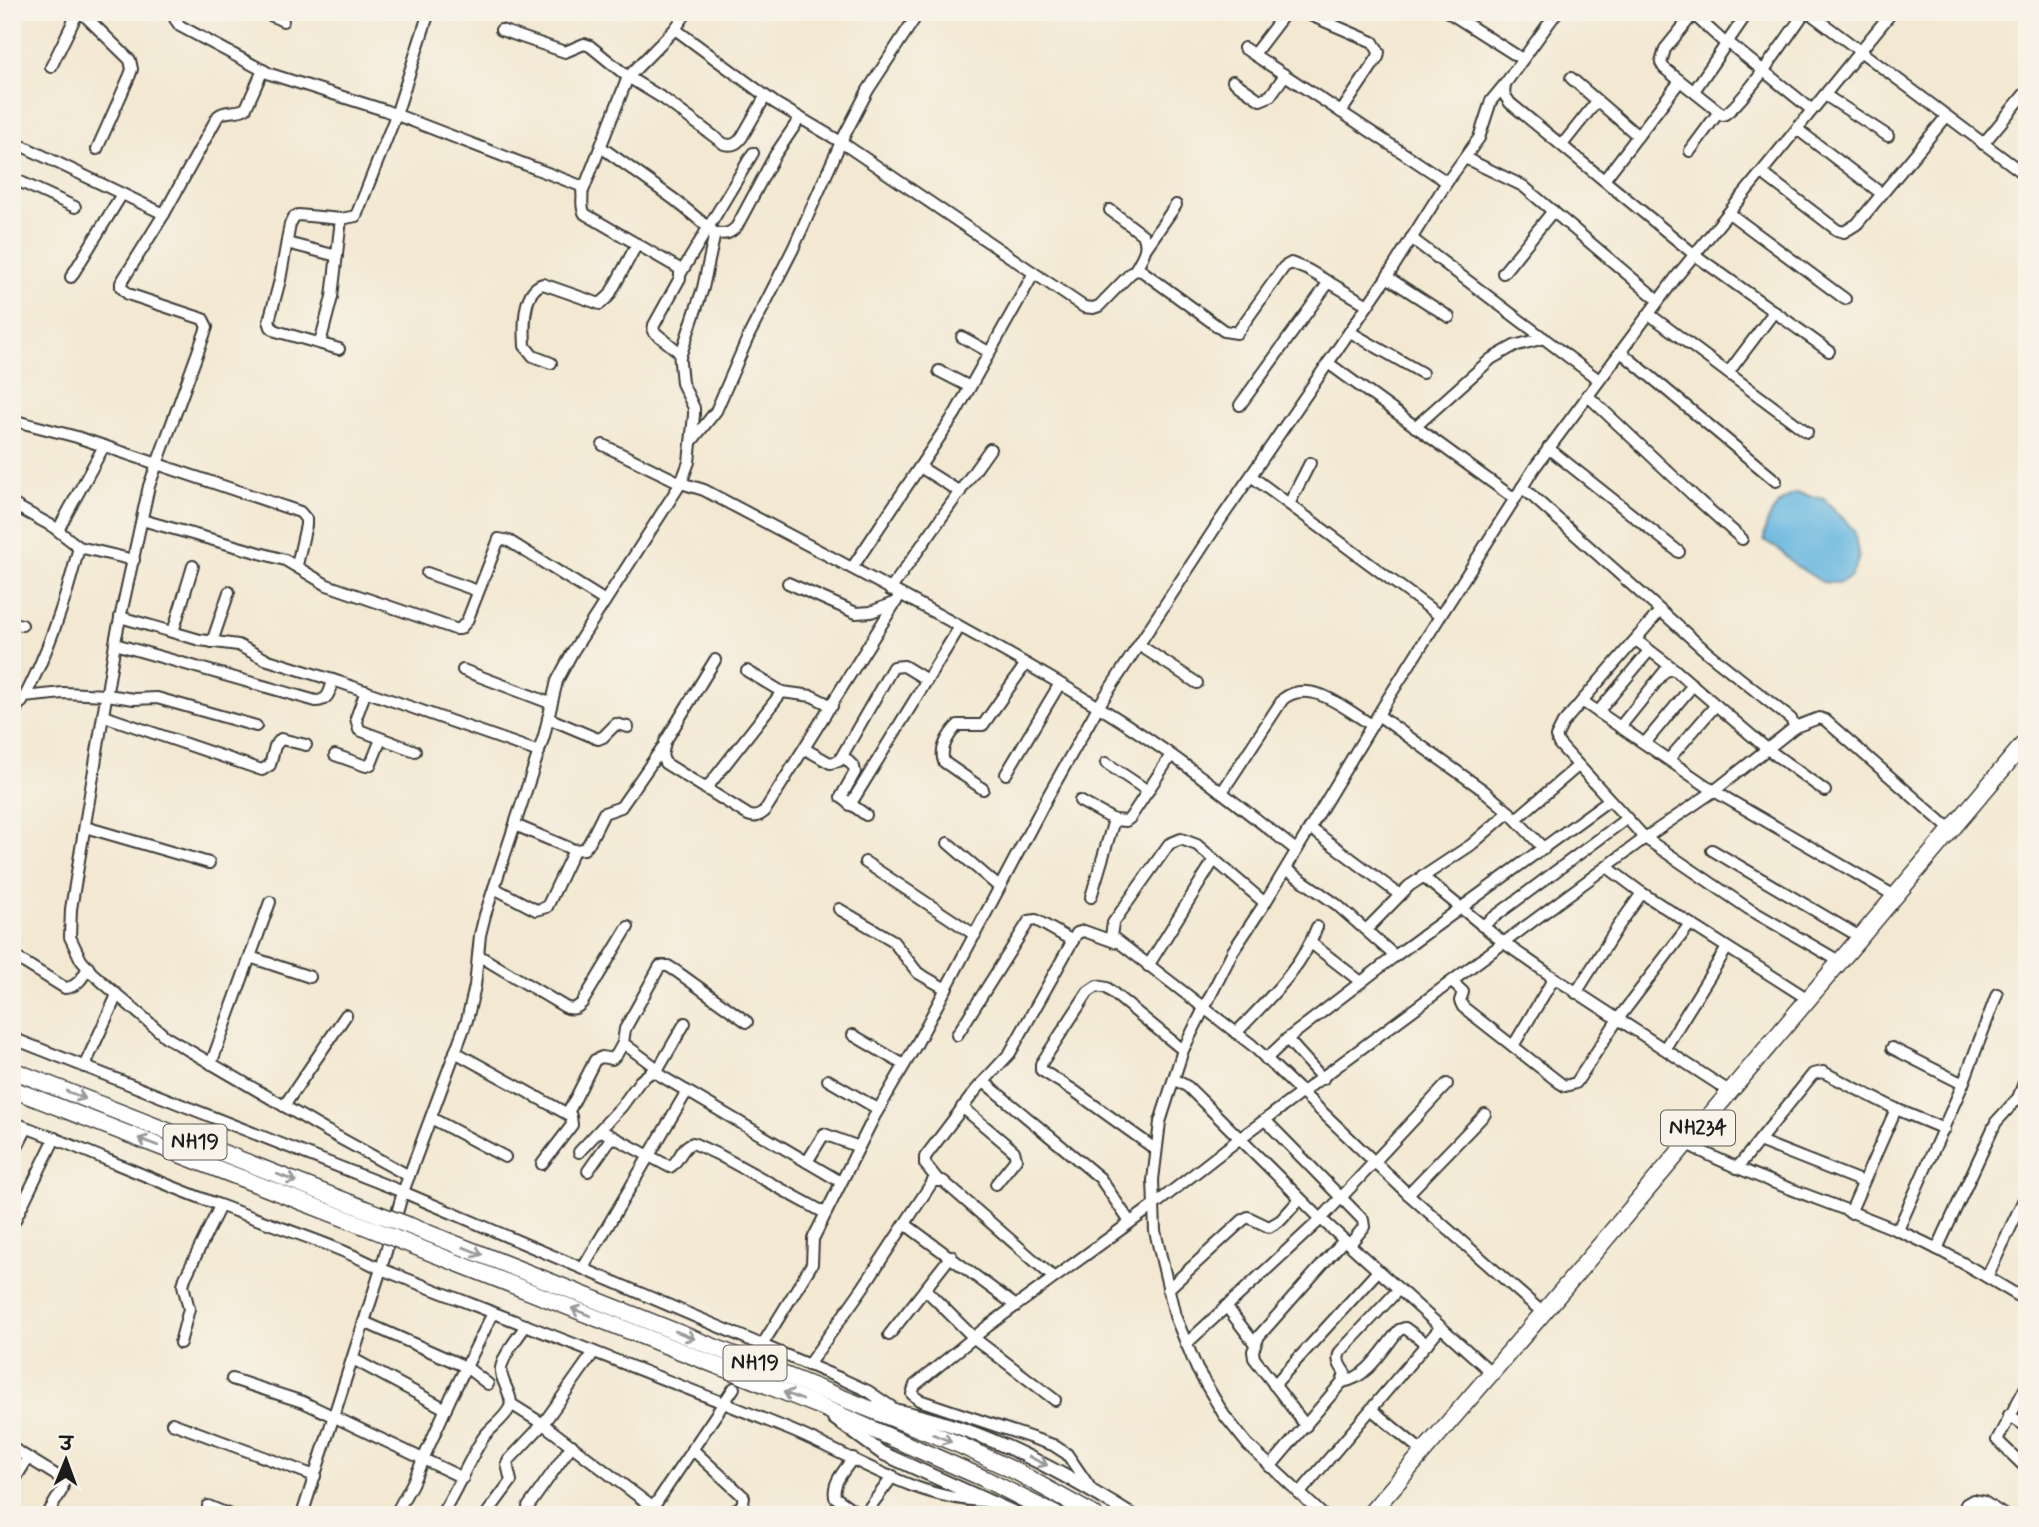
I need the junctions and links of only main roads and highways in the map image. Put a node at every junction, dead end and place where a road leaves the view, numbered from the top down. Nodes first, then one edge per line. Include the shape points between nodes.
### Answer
1 (2027, 740) edge
2 (12, 1070) edge
3 (12, 1089) edge
4 (375, 1221) junction
5 (407, 1234) junction
6 (858, 1404) junction
7 (817, 1405) junction
8 (1010, 1513) edge
9 (1056, 1515) edge
10 (1094, 1515) edge
11 (1132, 1515) edge
12 (1369, 1515) edge

1 - 12 highway, NH234
2 -> 4 highway, NH19
4 -> 3 highway, NH19
4 - 5 highway, NH19, bridge
5 -> 6 highway, NH19
7 -> 5 highway, NH19
6 -> 10 highway, NH19 via 1006,1466
6 -> 11 main road via 952,1424 998,1441
7 - 8 main road via 882,1453
7 - 9 highway, NH19 via 984,1478

